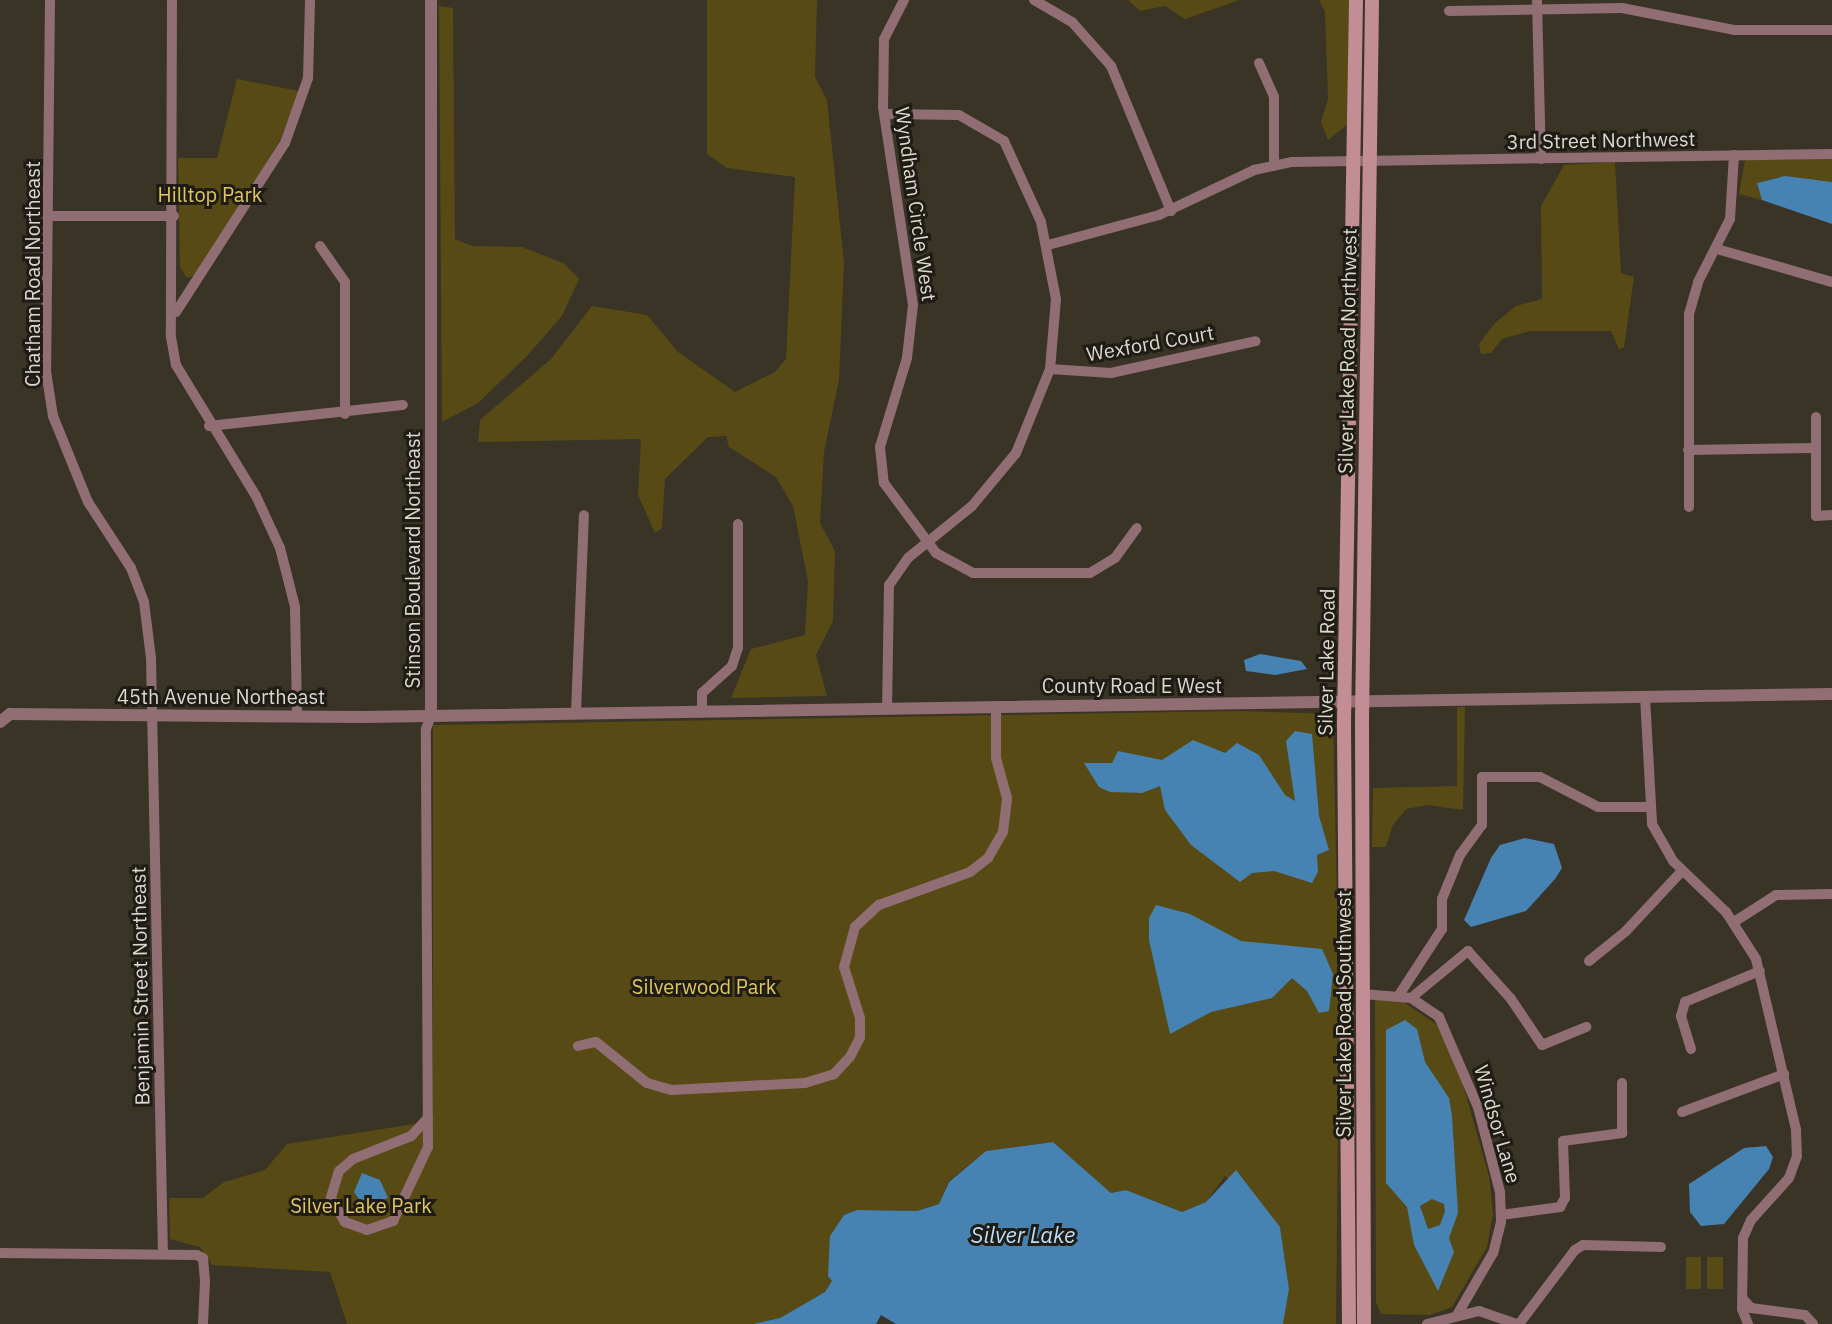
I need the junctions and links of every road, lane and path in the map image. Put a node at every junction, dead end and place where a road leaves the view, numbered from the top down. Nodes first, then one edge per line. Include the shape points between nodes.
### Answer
1 (50, 0) edge
2 (172, 0) edge
3 (310, 0) edge
4 (431, 0) edge
5 (904, 0) edge
6 (1034, 0) edge
7 (1356, 0) edge
8 (1372, 0) edge
9 (1537, 4) edge
10 (1449, 11) dead end
11 (1832, 30) edge
12 (1259, 63) dead end
13 (884, 114) junction
14 (1832, 154) edge
15 (1734, 155) junction
16 (1541, 159) junction
17 (1363, 161) junction
18 (1274, 164) junction
19 (1171, 211) junction
20 (49, 216) junction
21 (174, 216) junction
22 (1048, 245) junction
23 (320, 246) dead end
24 (1717, 249) junction
25 (1832, 282) edge
26 (175, 314) junction
27 (1256, 341) dead end
28 (1050, 369) junction
29 (403, 405) dead end
30 (345, 414) junction
31 (1816, 417) dead end
32 (209, 426) junction
33 (1816, 448) junction
34 (1688, 450) junction
35 (1689, 507) dead end
36 (584, 515) dead end
37 (1832, 515) edge
38 (738, 524) dead end
39 (1137, 528) dead end
40 (927, 543) junction
41 (1832, 694) edge
42 (1645, 697) junction
43 (1362, 703) junction
44 (1346, 704) junction
45 (996, 707) junction
46 (887, 708) junction
47 (576, 712) junction
48 (702, 713) junction
49 (153, 716) junction
50 (297, 716) junction
51 (431, 716) junction
52 (5, 718) edge
53 (1649, 807) junction
54 (1682, 871) junction
55 (1832, 894) edge
56 (1734, 922) junction
57 (1589, 961) dead end
58 (1760, 971) junction
59 (1363, 994) junction
60 (1405, 996) junction
61 (1586, 1027) dead end
62 (578, 1046) dead end
63 (1691, 1049) dead end
64 (1784, 1074) junction
65 (1622, 1083) dead end
66 (1682, 1112) dead end
67 (428, 1118) junction
68 (1501, 1215) junction
69 (1661, 1247) dead end
70 (0, 1253) edge
71 (163, 1254) junction
72 (1743, 1299) junction
73 (1457, 1315) junction
74 (203, 1324) edge
75 (1349, 1324) edge
76 (1364, 1324) edge
77 (1427, 1324) edge
78 (1518, 1324) edge
79 (1748, 1324) edge
80 (1813, 1324) edge

1 - 20 street, Chatham Road Northeast
2 - 21 street
3 - 26 street via 308,78 285,143
4 - 51 street, Stinson Boulevard Northeast
5 - 13 street, Wyndham Circle West via 884,39
6 - 19 street via 1072,22 1111,66
7 - 17 main road, Silver Lake Road
8 - 17 main road, Silver Lake Road Northwest
9 - 10 street
9 - 11 street via 1645,11 1734,30
9 - 16 street
12 - 18 street via 1274,97
13 - 22 street via 946,113 994,132 1019,167
13 - 40 street, Wyndham Circle West via 913,305 907,358 880,447 880,470 895,503
14 - 15 street, 3rd Street Northwest
15 - 16 street, 3rd Street Northwest
15 - 24 street via 1733,203
16 - 17 street, 3rd Street Northwest
17 - 18 street, 3rd Street Northwest
17 - 43 main road, Silver Lake Road Northwest
17 - 44 main road, Silver Lake Road
18 - 19 street
19 - 22 street
20 - 21 street
20 - 49 street, Chatham Road Northeast via 46,371 53,416 66,458 131,568 144,602
21 - 26 street
22 - 28 street via 1056,299
23 - 30 street via 345,282
24 - 25 street
24 - 34 street via 1698,282 1689,314
26 - 32 street via 171,337 176,365
27 - 28 street, Wexford Court via 1111,373
28 - 40 street via 1032,422 1005,469 972,506
29 - 30 street
30 - 32 street
31 - 33 street
32 - 50 street via 256,496 280,548 295,607
33 - 34 street
33 - 37 street via 1816,516
34 - 35 street
36 - 47 street
38 - 48 street via 738,648 732,666 702,693
39 - 40 street, Wyndham Circle West via 1107,564 1080,574 973,573 949,563
40 - 46 street via 901,565 887,594
41 - 42 street, County Road E West
42 - 43 street, County Road E West
42 - 53 street
43 - 44 street, County Road E West
43 - 59 main road, Silver Lake Road Southwest
44 - 45 street, County Road E West
44 - 75 main road, Silver Lake Road
45 - 46 street, County Road E West
45 - 62 street via 996,758 1007,798 1003,832 988,858 970,872 879,905 855,927 844,967 860,1018 860,1037 834,1074 805,1083 671,1090 638,1077 596,1042
46 - 48 street, County Road E West
47 - 48 street, County Road E West
47 - 51 street, County Road E West
49 - 50 street, 45th Avenue Northeast
49 - 52 street, 45th Avenue Northeast
49 - 71 street, Benjamin Street Northeast
50 - 51 street, 45th Avenue Northeast
51 - 67 street, Stinson Boulevard Northeast via 426,729
53 - 54 street via 1657,836
53 - 60 street via 1598,807 1540,777 1482,777 1482,825 1460,855 1442,899 1442,929
54 - 56 street
54 - 57 street via 1626,931
55 - 56 street via 1776,895
56 - 58 street
58 - 63 street via 1685,1002 1680,1011
58 - 64 street
59 - 60 street
59 - 76 main road, Silver Lake Road Southwest
60 - 61 street via 1468,951 1511,999 1542,1045
60 - 68 street, Windsor Lane via 1447,1028 1489,1145
64 - 66 street
64 - 72 street via 1797,1156 1782,1189 1746,1228 1740,1264
65 - 68 street via 1622,1133 1563,1141 1565,1198 1560,1207
67 - 67 street, Stinson Boulevard Northeast via 411,1136 353,1159 339,1171 331,1198 345,1222 376,1229 399,1214 427,1152
68 - 73 street, Windsor Lane via 1493,1253
69 - 78 street via 1583,1245 1571,1253
70 - 71 street
71 - 74 street via 203,1258
72 - 79 street
72 - 80 street via 1751,1308 1805,1315
73 - 77 street
73 - 78 street via 1489,1311

